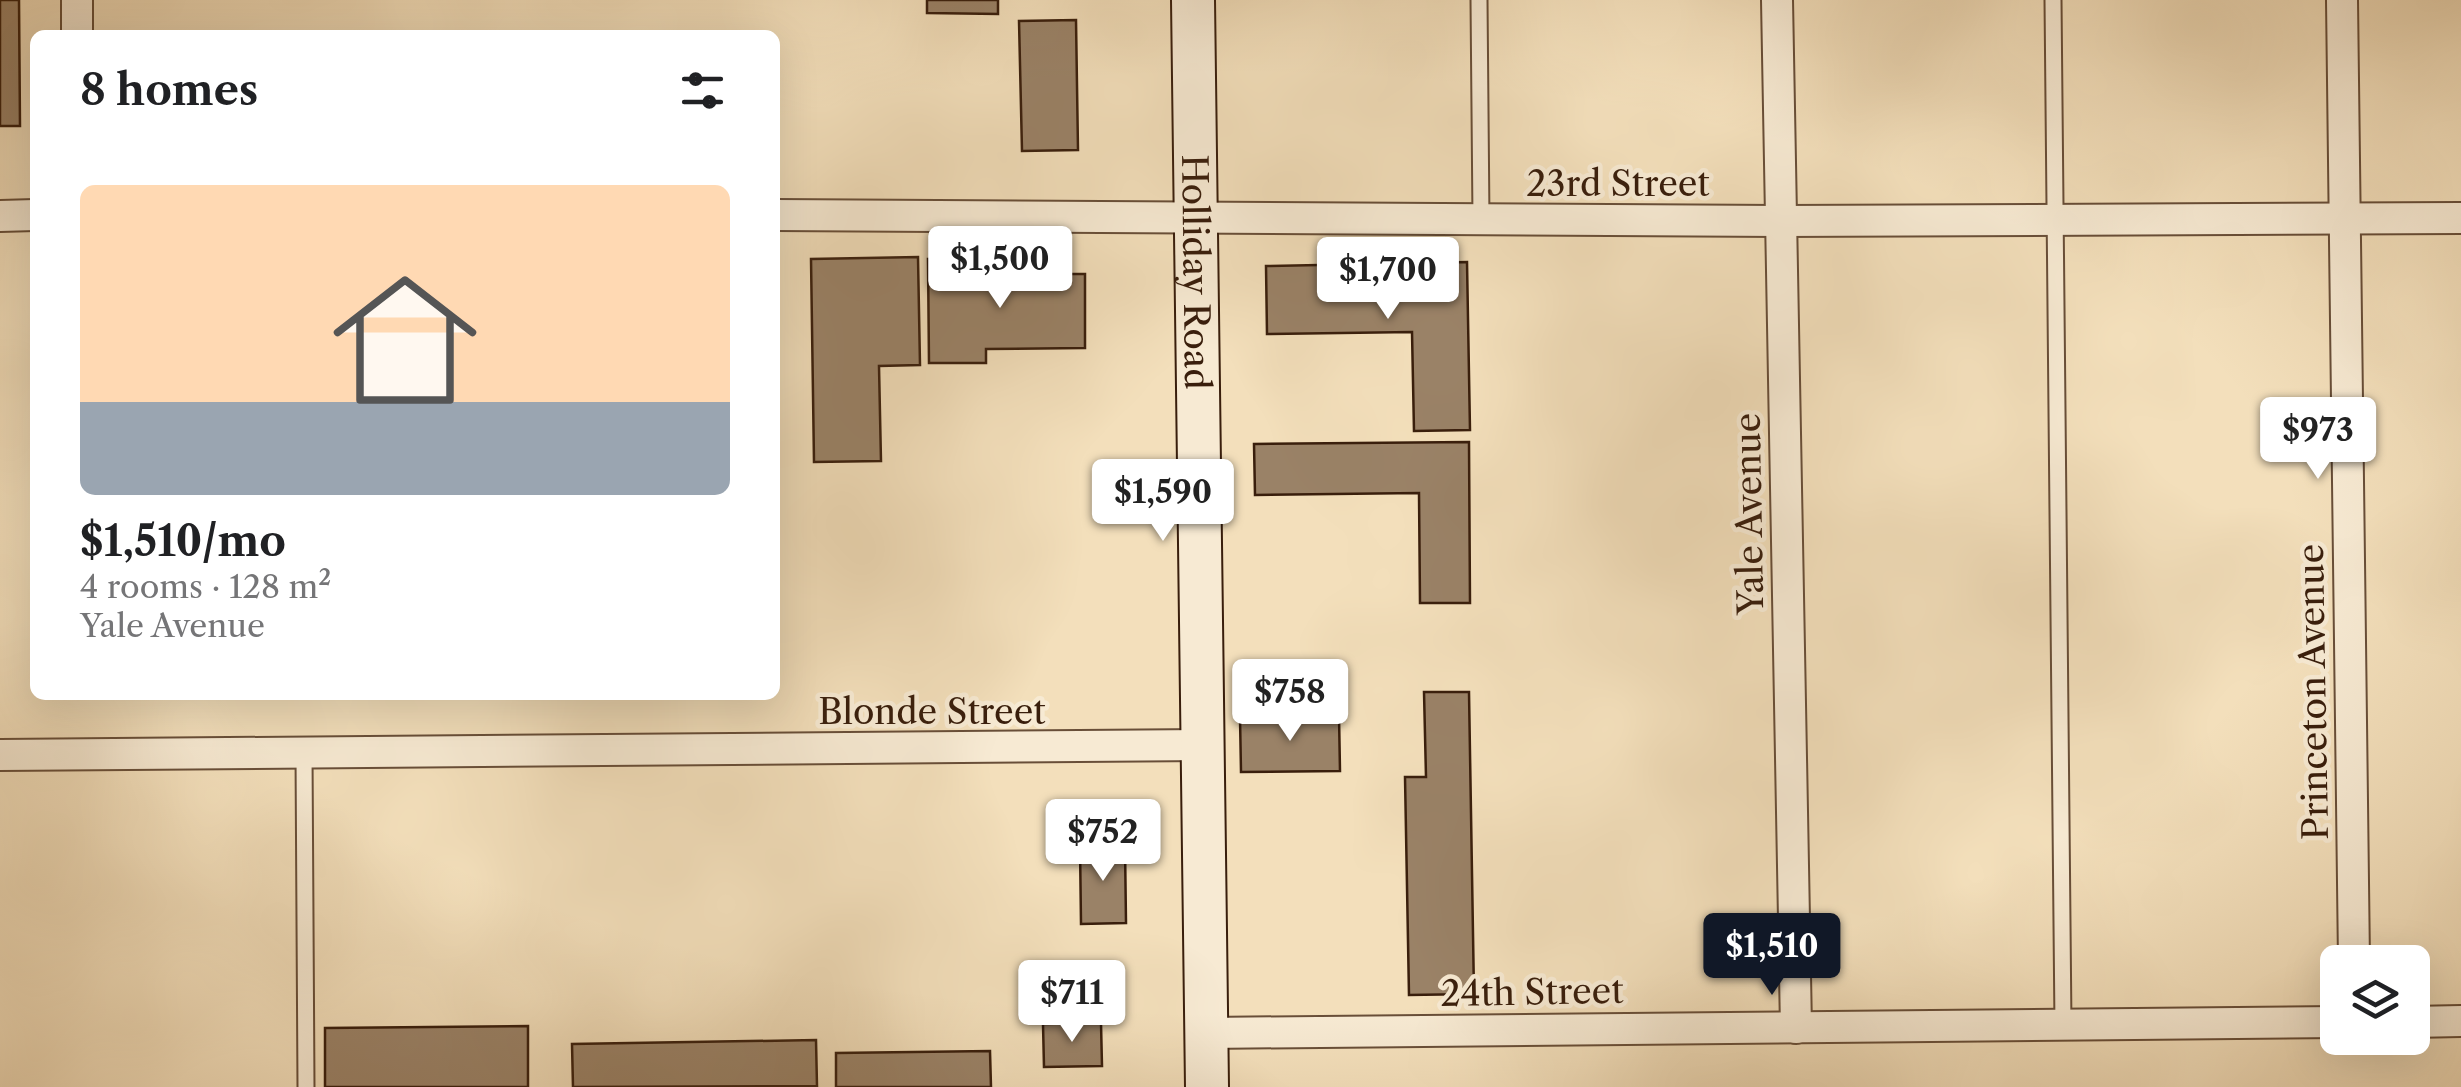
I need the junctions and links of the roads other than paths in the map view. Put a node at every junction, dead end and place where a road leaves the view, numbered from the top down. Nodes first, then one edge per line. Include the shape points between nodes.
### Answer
1 (77, 0) edge
2 (1193, 0) edge
3 (1479, 0) edge
4 (1777, 0) edge
5 (2053, 0) edge
6 (2342, 0) edge
7 (78, 30) edge
8 (30, 215) edge
9 (780, 215) edge
10 (0, 216) edge
11 (1196, 218) junction
12 (2461, 218) edge
13 (1482, 219) junction
14 (2344, 220) junction
15 (1781, 221) junction
16 (2055, 222) junction
17 (1204, 746) junction
18 (304, 754) junction
19 (0, 755) edge
20 (2354, 945) edge
21 (2461, 1021) edge
22 (2320, 1022) edge
23 (2430, 1022) edge
24 (2063, 1025) junction
25 (1796, 1028) junction
26 (1206, 1033) junction
27 (306, 1087) edge
28 (1207, 1087) edge

1 - 7 street
2 - 11 street, Holliday Road
3 - 13 lane
4 - 15 street, Yale Avenue
5 - 16 lane
6 - 14 street, Princeton Avenue
8 - 10 street
9 - 11 street, 23rd Street
11 - 13 street, 23rd Street
11 - 17 street, Holliday Road
12 - 14 street, 23rd Street
13 - 15 street, 23rd Street
14 - 16 street, 23rd Street
14 - 20 street, Princeton Avenue
15 - 16 street, 23rd Street
15 - 25 street, Yale Avenue
16 - 24 lane
17 - 18 street, Blonde Street
17 - 26 street, Holliday Road
18 - 19 street, Blonde Street
18 - 27 lane
21 - 23 street
22 - 24 street, 24th Street
24 - 25 street, 24th Street
25 - 26 street, 24th Street
26 - 28 street, Holliday Road

